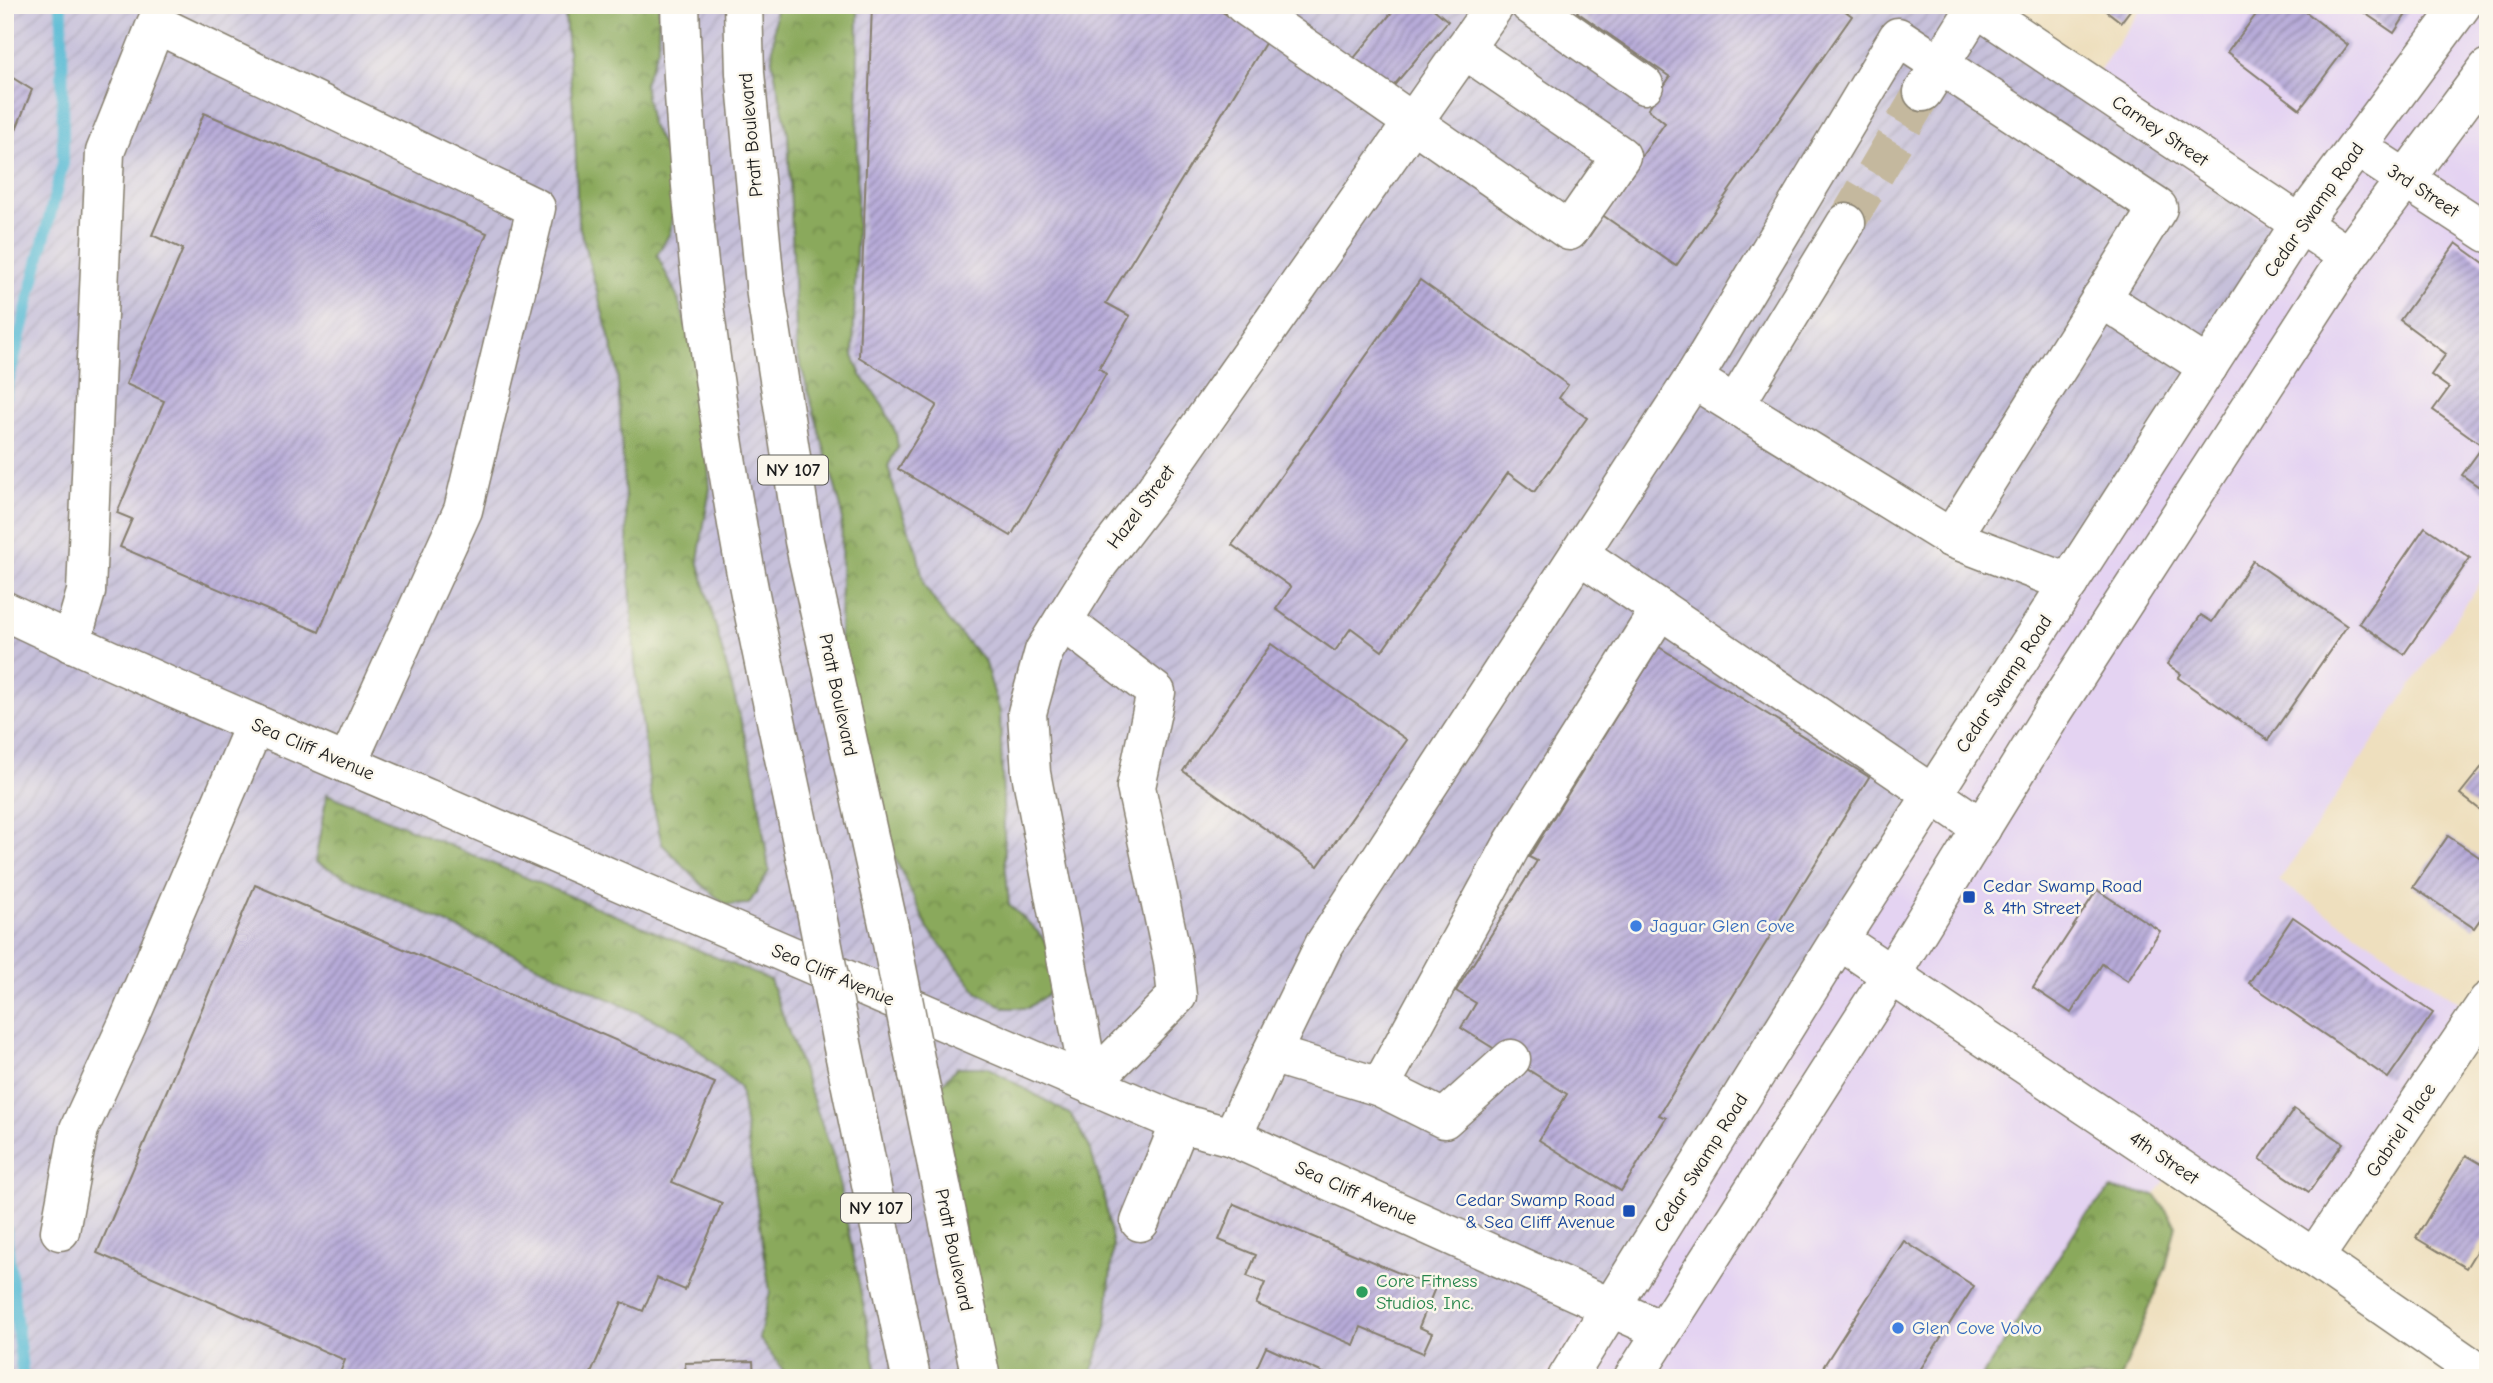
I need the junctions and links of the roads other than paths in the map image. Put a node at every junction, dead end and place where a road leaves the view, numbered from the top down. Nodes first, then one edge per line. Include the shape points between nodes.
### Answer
1 (680, 5) edge
2 (743, 5) edge
3 (1244, 5) edge
4 (1495, 5) edge
5 (1530, 5) edge
6 (2462, 5) edge
7 (1974, 6) edge
8 (168, 16) edge
9 (1464, 49) junction
10 (2488, 68) edge
11 (1931, 78) junction
12 (1644, 85) dead end
13 (1412, 123) junction
14 (2358, 148) junction
15 (2404, 178) junction
16 (1846, 223) tunnel mouth
17 (2299, 225) junction
18 (2488, 233) edge
19 (2348, 256) junction
20 (2101, 298) junction
21 (2208, 367) junction
22 (1693, 379) junction
23 (1735, 405) junction
24 (1951, 538) junction
25 (1578, 554) junction
26 (2069, 583) junction
27 (1660, 609) junction
28 (5, 611) edge
29 (1063, 621) junction
30 (71, 643) junction
31 (255, 724) junction
32 (347, 764) junction
33 (1933, 794) junction
34 (1982, 828) junction
35 (1839, 940) junction
36 (1891, 975) junction
37 (2488, 1002) edge
38 (1271, 1054) junction
39 (1511, 1059) dead end
40 (1090, 1084) junction
41 (1380, 1087) junction
42 (1180, 1123) junction
43 (1232, 1137) junction
44 (1140, 1222) dead end
45 (60, 1231) dead end
46 (2314, 1258) junction
47 (1611, 1309) junction
48 (1662, 1332) junction
49 (1582, 1369) edge
50 (911, 1378) edge
51 (981, 1378) edge
52 (1633, 1378) edge
53 (2487, 1378) edge

1 - 50 main road, NY 107, bridge via 682,77 704,302 742,552
2 - 51 main road, Pratt Boulevard / NY 107, bridge via 744,73 766,295 802,528
3 - 13 main road
4 - 9 main road, Hazel Street
5 - 12 main road
6 - 14 main road, Cedar Swamp Road
7 - 11 main road
7 - 17 main road, Carney Street
8 - 30 main road via 156,24 105,152 86,592
8 - 32 main road via 536,208 463,510
9 - 13 main road, Hazel Street
9 - 13 main road via 1621,156 1577,220 1569,231
10 - 15 main road
11 - 20 main road via 2158,208
11 - 22 main road via 1898,37
13 - 29 main road, Hazel Street via 1099,563
14 - 15 main road, 3rd Street
14 - 17 main road, Cedar Swamp Road
15 - 18 main road, 3rd Street
15 - 19 main road
16 - 23 main road
17 - 19 main road, Carney Street
17 - 21 main road, Cedar Swamp Road
19 - 34 main road
20 - 21 main road
20 - 24 main road
21 - 26 main road, Cedar Swamp Road
22 - 23 main road
22 - 25 main road
23 - 24 main road
24 - 26 main road
25 - 27 main road
25 - 38 main road via 1324,945
26 - 33 main road, Cedar Swamp Road
27 - 33 main road
27 - 41 main road via 1513,843
28 - 30 main road, Sea Cliff Avenue
29 - 40 main road, Hazel Street via 1044,651 1027,713 1031,773
29 - 40 main road via 1156,692 1136,787 1177,996
30 - 31 main road, Sea Cliff Avenue
31 - 32 main road, Sea Cliff Avenue
31 - 45 main road via 79,1129
32 - 40 main road, Sea Cliff Avenue
33 - 34 main road
33 - 35 main road, Cedar Swamp Road
34 - 36 main road
35 - 36 main road, 4th Street
35 - 47 main road, Cedar Swamp Road
36 - 46 main road, 4th Street
36 - 48 main road
37 - 46 main road, Gabriel Place
38 - 41 main road
38 - 43 main road
39 - 41 main road via 1444,1119
40 - 42 main road, Sea Cliff Avenue
42 - 43 main road, Sea Cliff Avenue
42 - 44 main road
43 - 47 main road, Sea Cliff Avenue
46 - 53 main road, 4th Street
47 - 48 main road, Sea Cliff Avenue
47 - 49 main road, Cedar Swamp Road
48 - 52 main road

